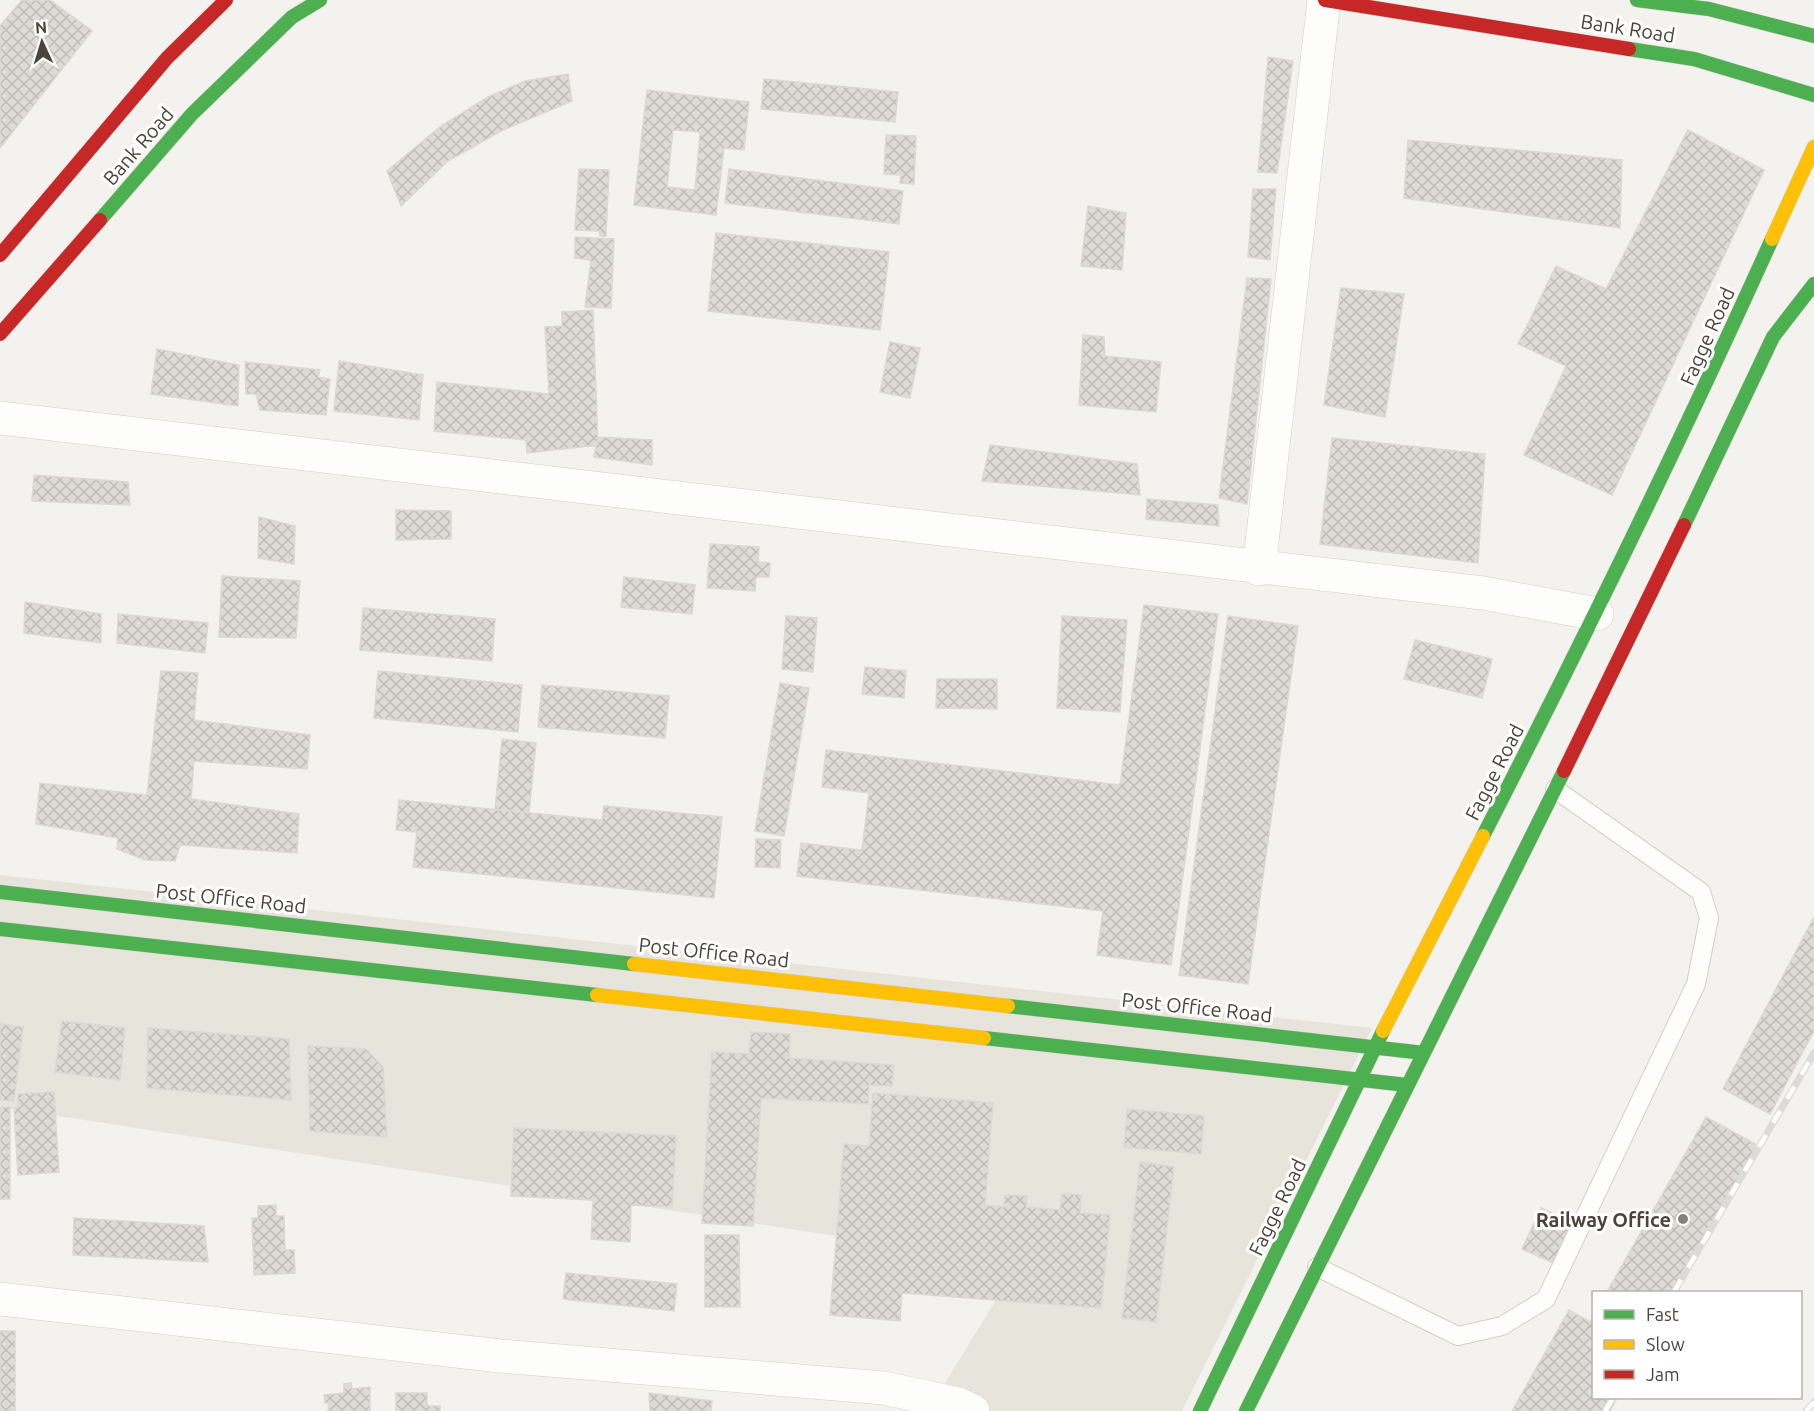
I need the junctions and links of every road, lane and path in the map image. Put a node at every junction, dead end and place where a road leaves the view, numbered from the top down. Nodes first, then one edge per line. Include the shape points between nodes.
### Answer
1 (226, 0) edge
2 (320, 0) edge
3 (1324, 0) edge
4 (1637, 0) edge
5 (1814, 36) edge
6 (1814, 95) edge
7 (1814, 147) edge
8 (0, 255) edge
9 (1814, 284) edge
10 (0, 334) edge
11 (0, 418) edge
12 (1259, 569) junction
13 (1597, 614) junction
14 (1555, 789) junction
15 (0, 892) edge
16 (0, 929) edge
17 (1375, 1046) junction
18 (1424, 1053) junction
19 (1361, 1079) junction
20 (1407, 1085) junction
21 (1317, 1267) junction
22 (0, 1299) edge
23 (973, 1411) edge
24 (1200, 1411) edge
25 (1246, 1411) edge

1 - 8 street, Bank Road via 167,58
2 - 10 street, Bank Road via 292,17 192,114
3 - 6 street, Bank Road via 1694,58
3 - 12 street
4 - 5 street, Bank Road via 1709,9
7 - 13 street, Fagge Road
9 - 14 street via 1773,337
11 - 12 street
12 - 13 street via 1483,593
13 - 17 street, Fagge Road
14 - 18 street
14 - 21 lane via 1701,892 1708,918 1696,984 1546,1299 1502,1326 1458,1336
15 - 17 street, Post Office Road
16 - 19 street
17 - 18 street, Post Office Road
17 - 19 street, Fagge Road
18 - 20 street
19 - 20 street
19 - 24 street, Fagge Road
20 - 21 street
21 - 25 street
22 - 23 street via 500,1356 884,1388 958,1404

